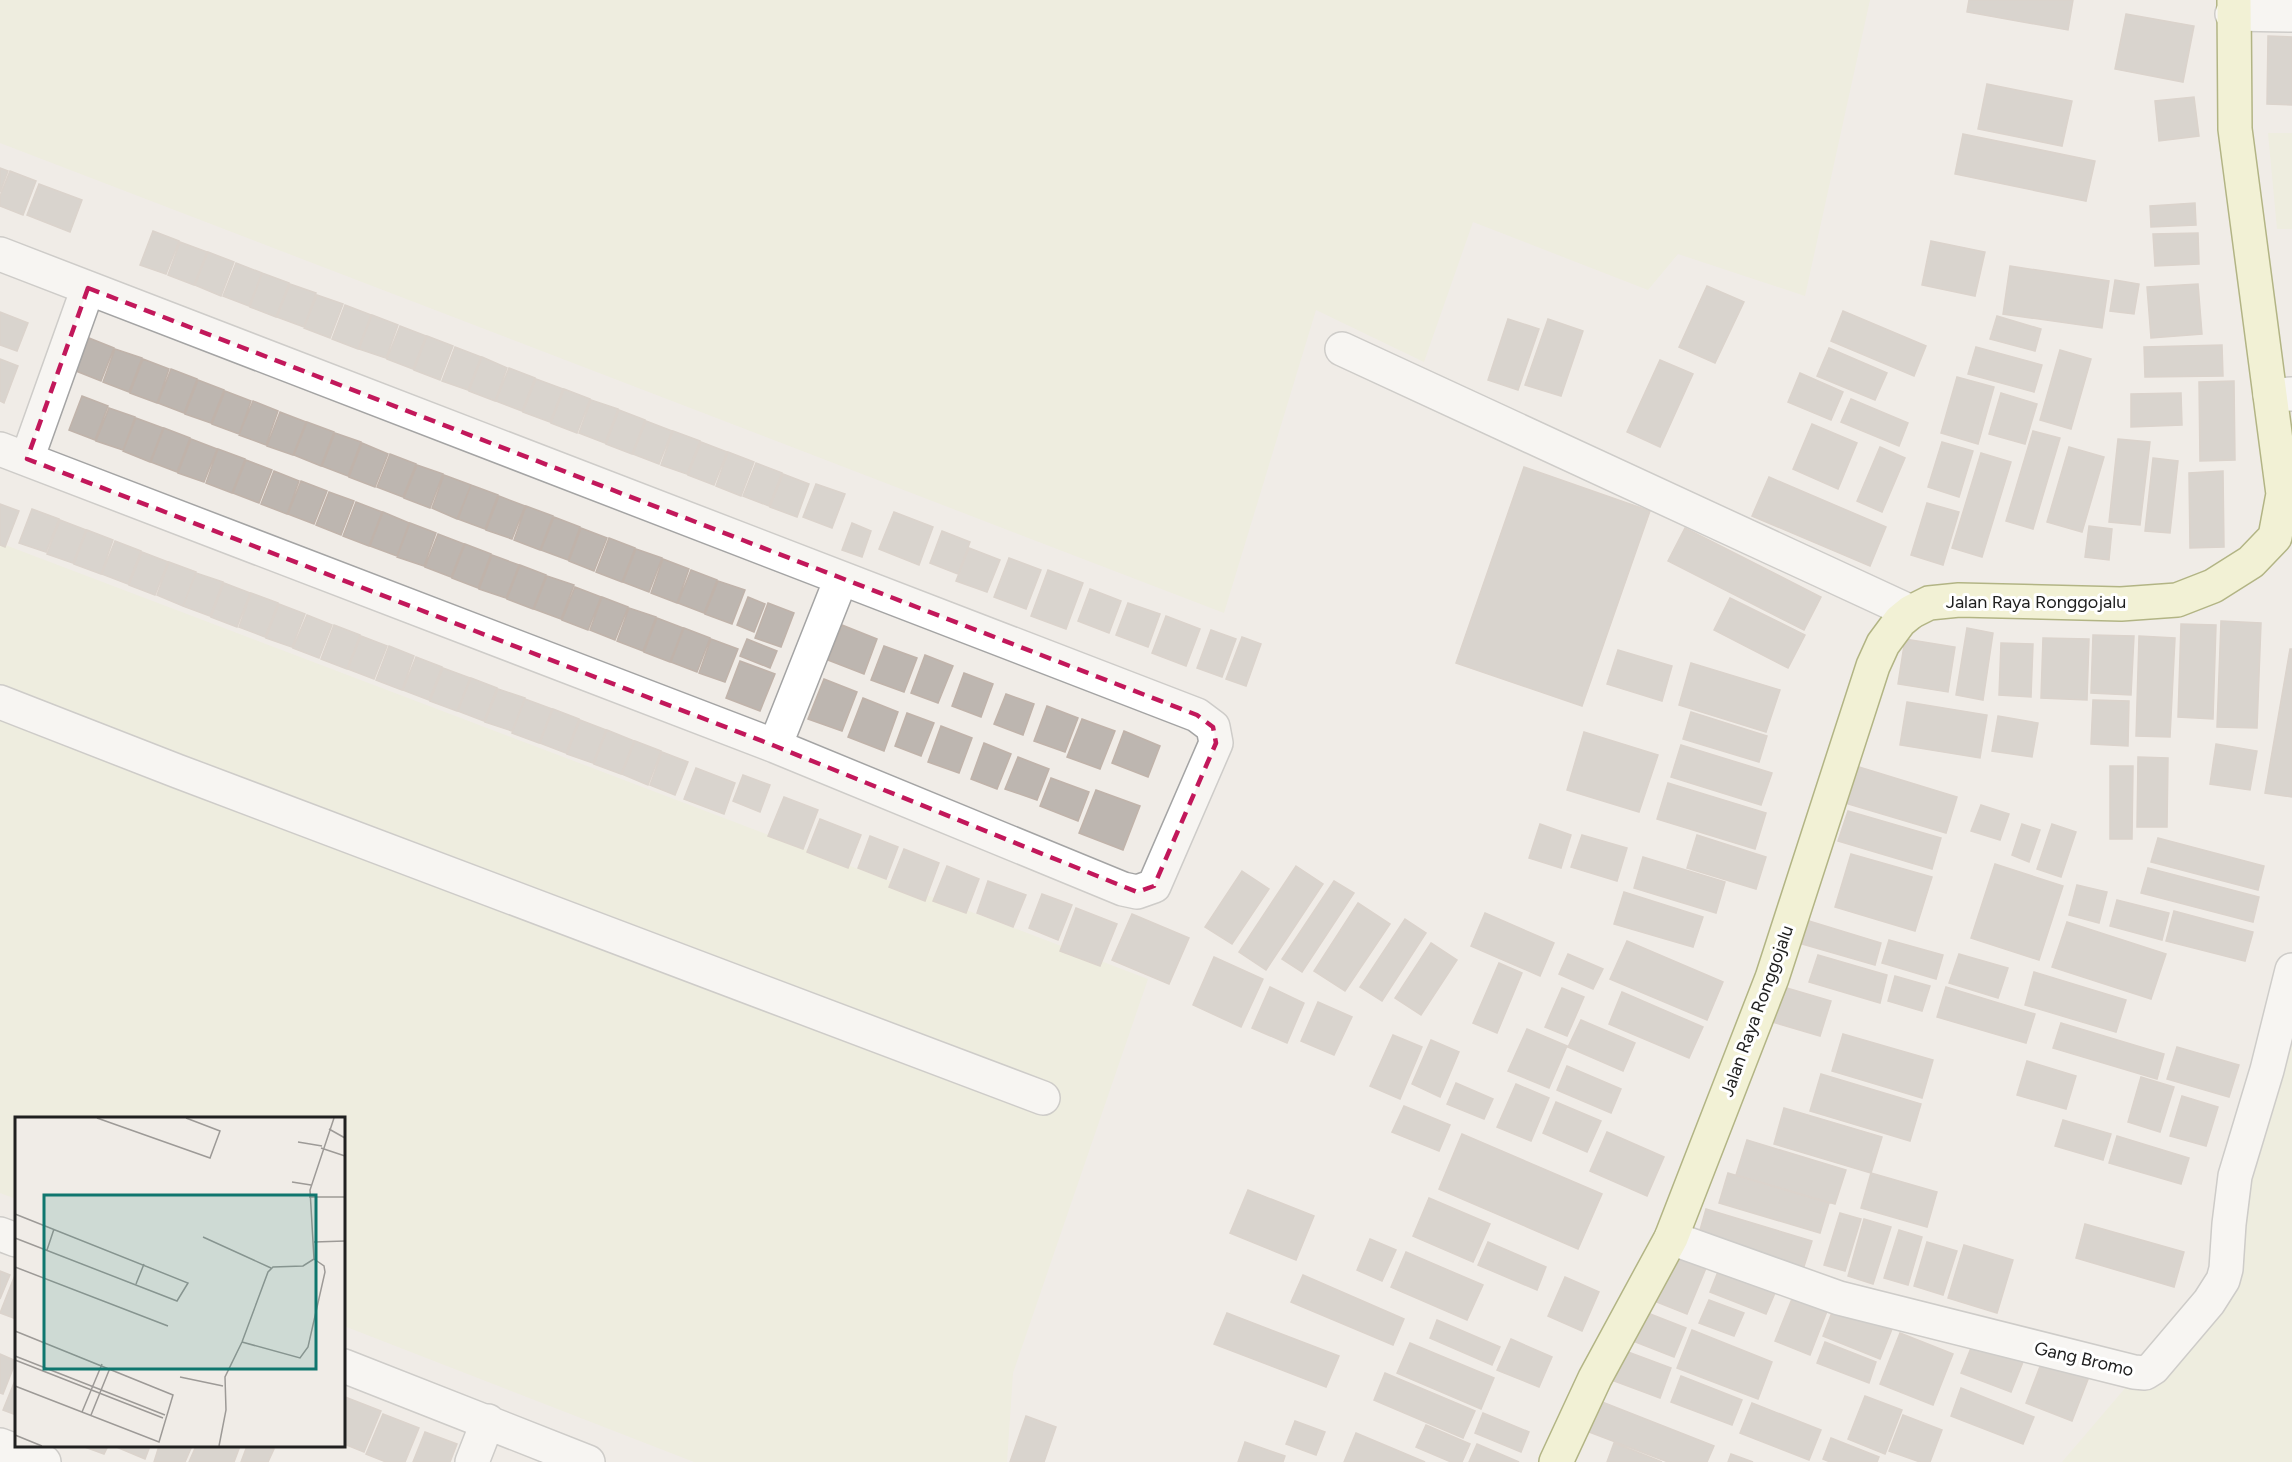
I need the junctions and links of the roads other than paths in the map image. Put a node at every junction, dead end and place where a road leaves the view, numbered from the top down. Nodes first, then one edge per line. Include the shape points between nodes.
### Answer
1 (2233, 7) edge
2 (2292, 15) edge
3 (0, 254) edge
4 (88, 288) junction
5 (1342, 349) dead end
6 (2281, 394) edge
7 (13, 454) edge
8 (2284, 543) edge
9 (841, 579) junction
10 (1911, 612) junction
11 (0, 702) edge
12 (775, 746) junction
13 (2292, 970) edge
14 (1043, 1098) dead end
15 (0, 1234) edge
16 (1671, 1238) junction
17 (15, 1240) edge
18 (345, 1366) edge
19 (489, 1421) junction
20 (0, 1445) edge
21 (555, 1456) edge
22 (44, 1462) edge
23 (472, 1462) edge
24 (588, 1462) edge
25 (1556, 1462) edge

1 - 2 street
1 - 6 street, Jalan Raya Ronggojalu via 2235,129
3 - 4 street
4 - 7 street
4 - 9 street
5 - 10 street
6 - 8 street, Jalan Raya Ronggojalu
7 - 12 street
8 - 10 street, Jalan Raya Ronggojalu via 2213,586 2177,600 2121,604 1959,600 1929,603
9 - 12 street
9 - 12 street via 1197,715 1213,727 1216,743 1154,886 1137,892
10 - 16 street, Jalan Raya Ronggojalu via 1883,644 1873,666 1772,978
11 - 14 street
13 - 16 street, Gang Bromo via 2235,1176 2223,1280 2209,1302 2145,1373 1839,1298
15 - 17 street
16 - 25 street, Jalan Raya Ronggojalu via 1595,1378
18 - 19 street
19 - 21 street
19 - 23 street
20 - 22 street
21 - 24 street

